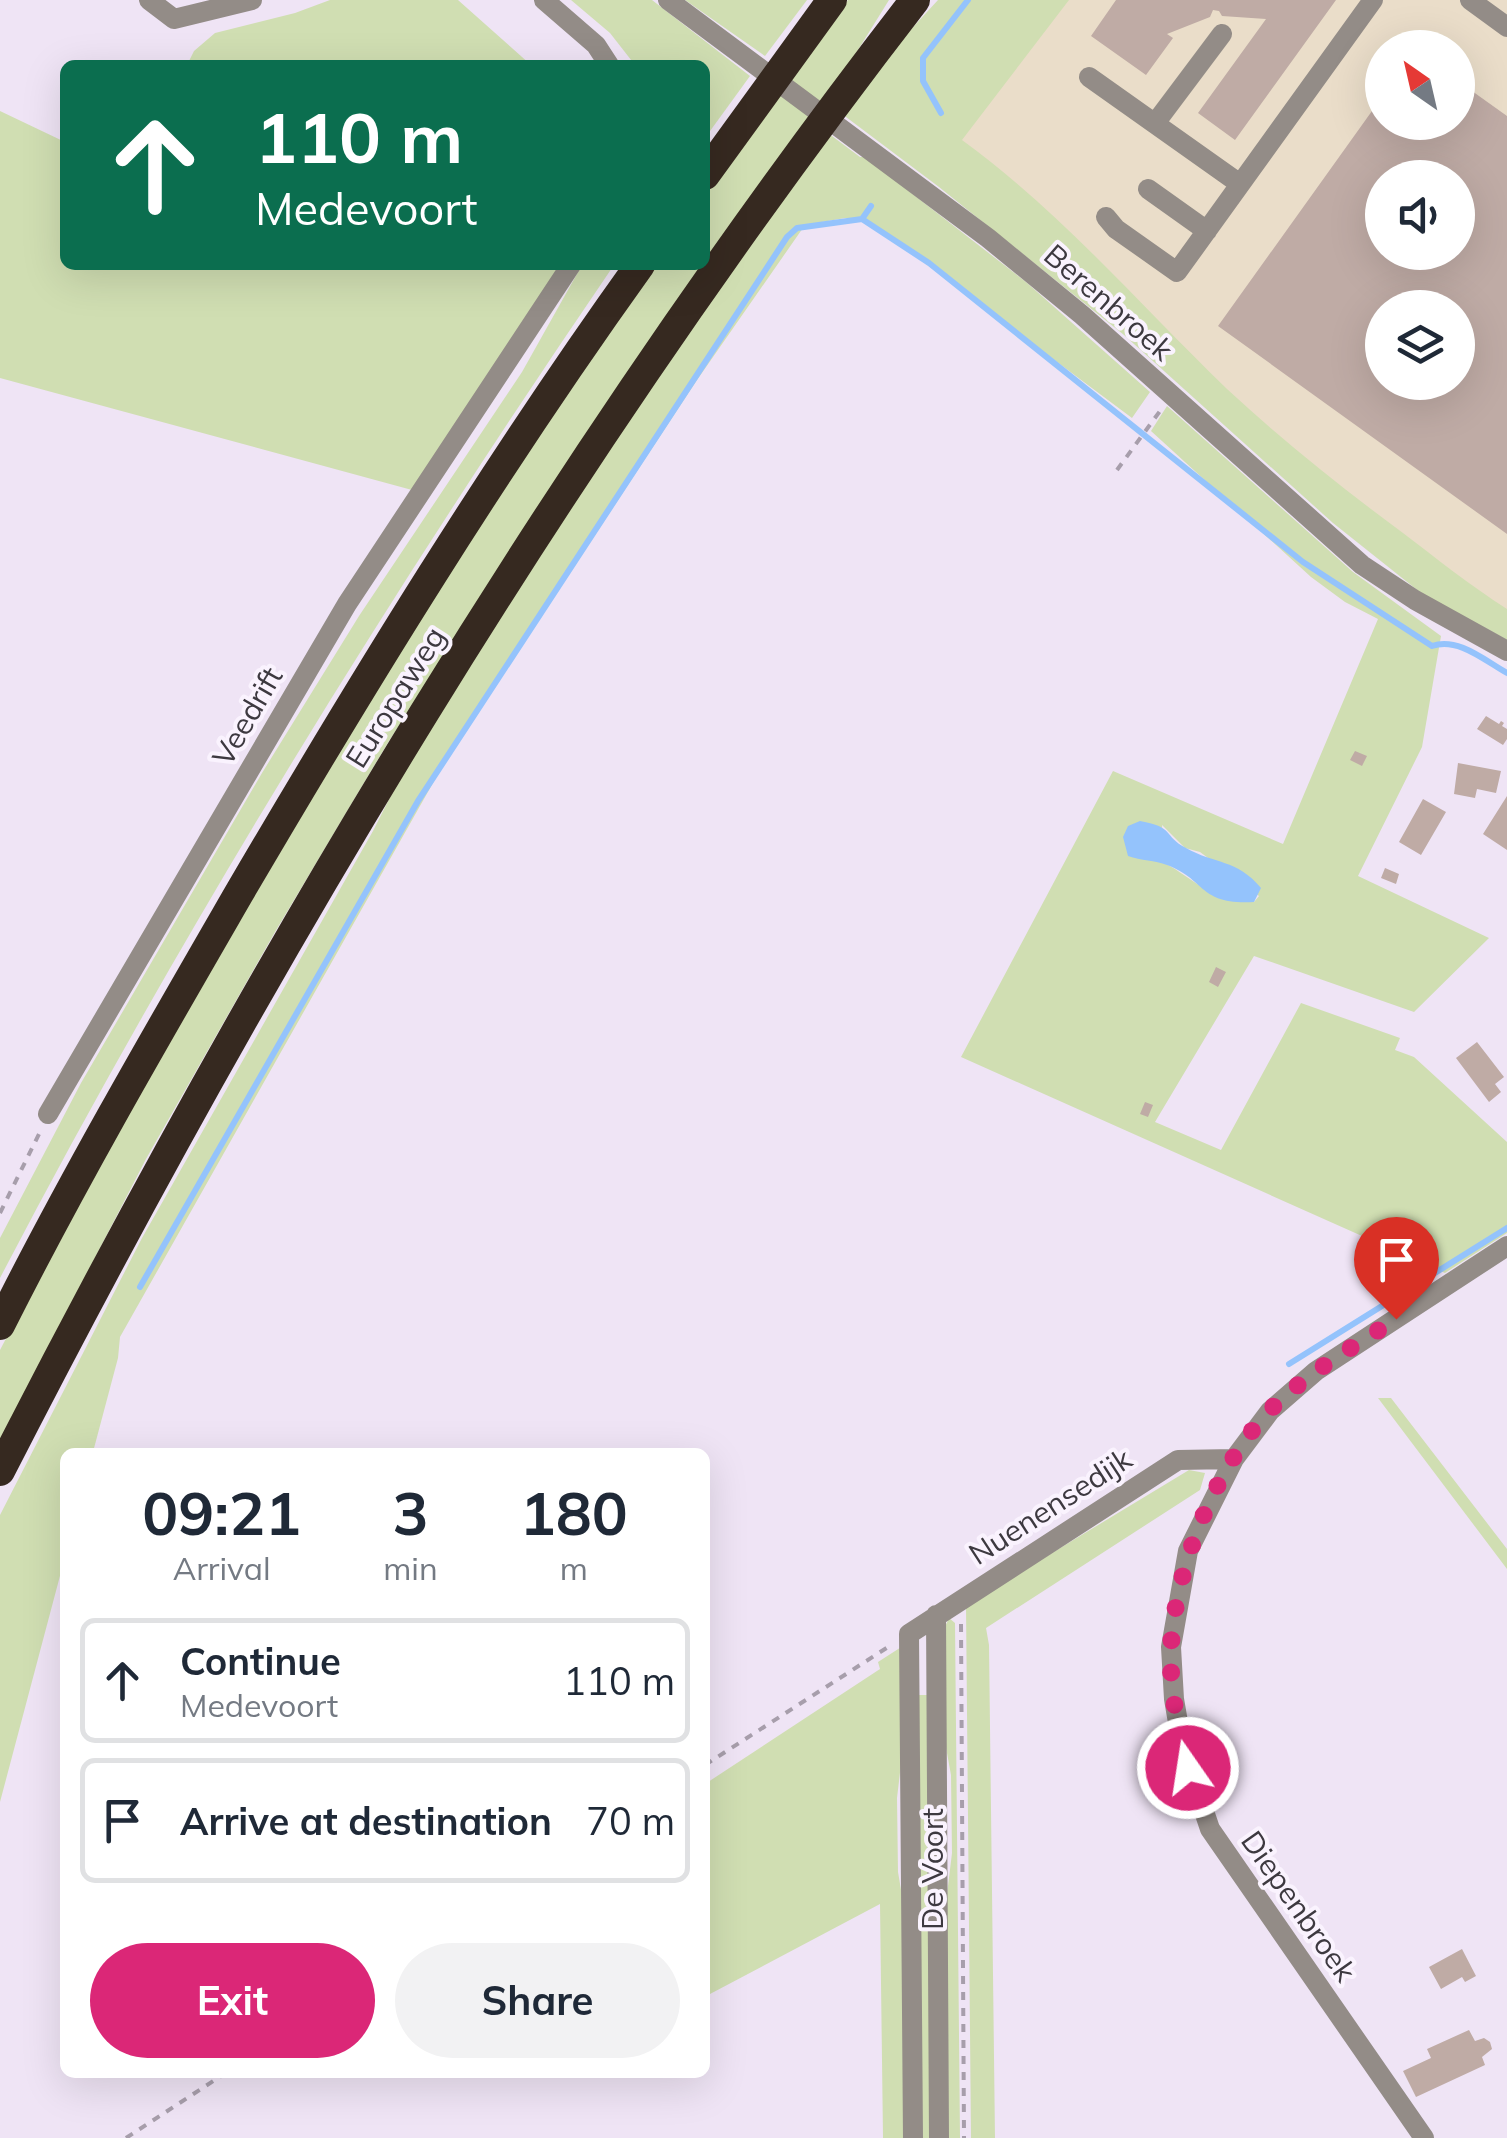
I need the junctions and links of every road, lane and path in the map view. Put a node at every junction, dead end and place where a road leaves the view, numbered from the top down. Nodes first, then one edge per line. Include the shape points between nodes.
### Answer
1 (149, 0) edge
2 (252, 0) edge
3 (544, 0) edge
4 (668, 0) edge
5 (832, 0) edge
6 (914, 0) edge
7 (1374, 0) edge
8 (1470, 0) edge
9 (1507, 27) edge
10 (1222, 34) dead end
11 (606, 60) edge
12 (1090, 77) dead end
13 (1156, 122) junction
14 (710, 167) edge
15 (1240, 184) junction
16 (1148, 189) dead end
17 (1106, 217) dead end
18 (1207, 231) junction
19 (567, 270) edge
20 (637, 270) edge
21 (1171, 395) junction
22 (1117, 470) dead end
23 (1507, 651) edge
24 (48, 1114) joint
25 (0, 1213) edge
26 (1507, 1246) edge
27 (0, 1324) edge
28 (1234, 1459) junction
29 (0, 1471) edge
30 (961, 1600) junction
31 (936, 1616) junction
32 (908, 1634) junction
33 (710, 1762) edge
34 (218, 2078) edge
35 (126, 2138) edge
36 (914, 2138) edge
37 (939, 2138) edge
38 (964, 2138) edge
39 (1424, 2138) edge

1 - 2 street via 174,19
3 - 11 street
4 - 21 street, Berenbroek via 988,238
5 - 14 highway
6 - 29 highway, Europaweg via 693,304 388,774 196,1099
7 - 15 street
8 - 9 street
10 - 13 street
12 - 13 street
13 - 15 street
15 - 18 street
16 - 18 street
17 - 18 street via 1178,272
19 - 24 street, Veedrift via 347,604
20 - 27 highway, Europaweg via 326,744 140,1063
21 - 22 path
21 - 23 street, Berenbroek via 1362,564
24 - 25 path
26 - 28 street, Diepenbroek via 1316,1371 1270,1411
28 - 30 street, Nuenensedijk via 1178,1460
28 - 39 street, Diepenbroek via 1188,1552 1175,1620 1174,1699 1186,1761 1210,1829
30 - 31 street, Nuenensedijk
30 - 38 path, De Voort
31 - 32 street, Nuenensedijk
31 - 37 street, De Voort
32 - 33 path
32 - 36 street, De Voort
34 - 35 path

